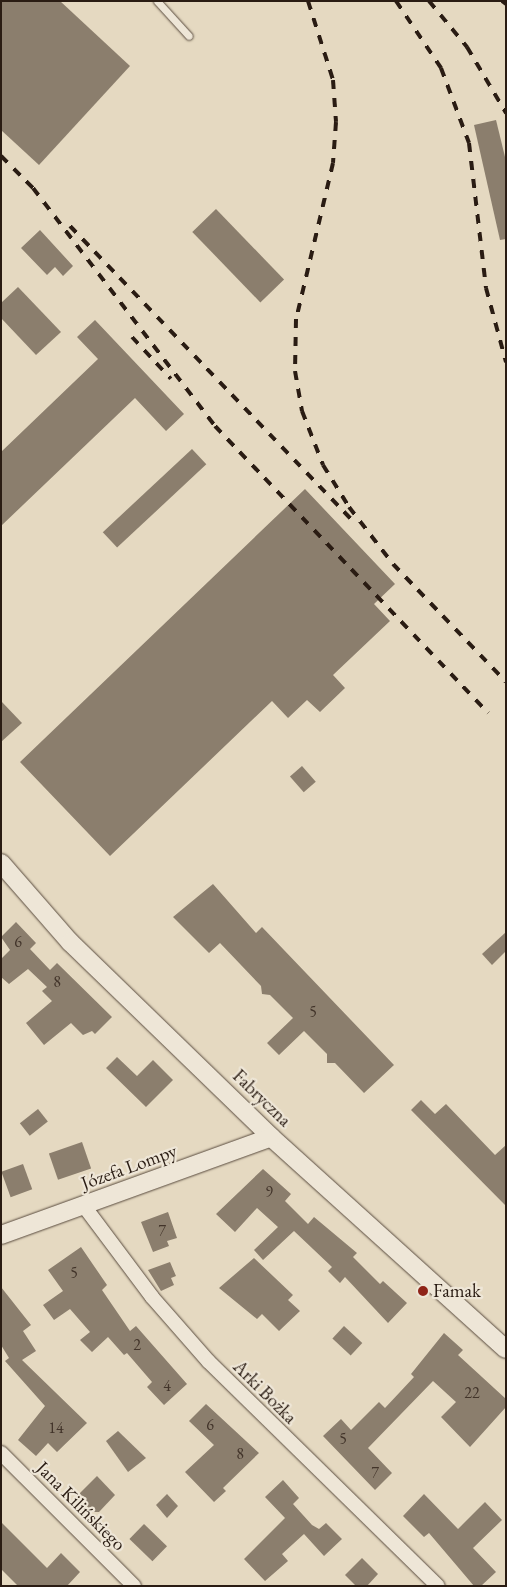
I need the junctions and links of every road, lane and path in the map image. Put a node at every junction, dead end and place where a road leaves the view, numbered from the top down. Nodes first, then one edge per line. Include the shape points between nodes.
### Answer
1 (157, 1) edge
2 (189, 36) dead end
3 (1, 863) edge
4 (271, 1137) junction
5 (84, 1206) junction
6 (1, 1235) edge
7 (506, 1349) edge
8 (1, 1453) edge
9 (134, 1586) edge
10 (438, 1586) edge

1 - 2 lane
3 - 4 street, Fabryczna via 70,942
4 - 5 street, Józefa Lompy
4 - 7 street, Fabryczna
5 - 6 street, Józefa Lompy
5 - 10 street, Arki Bożka via 152,1297 209,1362
8 - 9 street, Jana Kilińskiego

